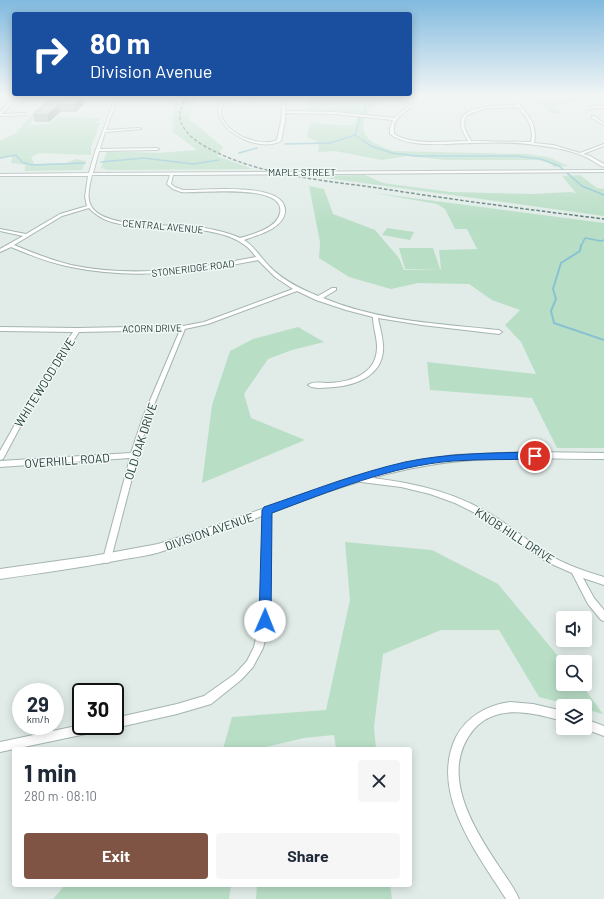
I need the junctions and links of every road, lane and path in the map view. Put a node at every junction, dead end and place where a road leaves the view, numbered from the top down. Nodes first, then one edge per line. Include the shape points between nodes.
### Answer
1 (102, 138) edge
2 (247, 138) edge
3 (279, 138) edge
4 (398, 138) edge
5 (468, 138) edge
6 (534, 138) edge
7 (470, 142) junction
8 (532, 144) junction
9 (604, 145) edge
10 (157, 149) dead end
11 (98, 150) junction
12 (579, 154) junction
13 (604, 166) edge
14 (604, 171) edge
15 (90, 173) junction
16 (172, 173) junction
17 (0, 175) edge
18 (89, 207) junction
19 (0, 230) edge
20 (28, 235) junction
21 (240, 240) junction
22 (11, 245) junction
23 (0, 251) edge
24 (259, 258) junction
25 (297, 289) junction
26 (334, 290) dead end
27 (318, 299) junction
28 (375, 316) junction
29 (183, 328) junction
30 (0, 329) edge
31 (77, 330) junction
32 (499, 332) dead end
33 (311, 385) dead end
34 (134, 455) junction
35 (604, 456) edge
36 (0, 457) edge
37 (0, 464) edge
38 (354, 479) junction
39 (267, 510) junction
40 (107, 558) junction
41 (575, 571) junction
42 (0, 574) edge
43 (604, 581) edge
44 (604, 618) edge
45 (556, 714) edge
46 (124, 721) edge
47 (592, 727) edge
48 (604, 731) edge
49 (72, 732) edge
50 (0, 748) edge
51 (513, 899) edge

1 - 11 street
2 - 3 street via 260,144 278,142
4 - 7 street via 418,142
5 - 7 street
6 - 8 street
7 - 8 street
8 - 12 street
9 - 12 street
10 - 11 street
11 - 15 street
12 - 13 street
14 - 16 street, MAPLE STREET
15 - 16 street, MAPLE STREET
15 - 17 street, MAPLE STREET
15 - 18 street via 86,196
16 - 21 street via 169,184 182,191 251,191 267,193 278,198 283,208 278,221 267,229
18 - 20 street via 61,215
18 - 21 street, CENTRAL AVENUE via 104,217 127,224 196,228 219,232
19 - 20 street
20 - 22 street
21 - 24 street, CENTRAL AVENUE via 254,250
22 - 23 street
22 - 24 street, STONERIDGE ROAD via 50,261 105,272 172,272
24 - 25 street, CENTRAL AVENUE via 277,277
25 - 27 street, CENTRAL AVENUE
25 - 29 street, ACORN DRIVE via 206,323
26 - 27 street
27 - 28 street, CENTRAL AVENUE
28 - 32 street, CENTRAL AVENUE
28 - 33 street via 380,348 372,370 350,383
29 - 31 street, ACORN DRIVE
29 - 34 street, OLD OAK DRIVE via 146,417
30 - 31 street, ACORN DRIVE
31 - 36 street, WHITEWOOD DRIVE
34 - 37 street, OVERHILL ROAD
34 - 40 street, OLD OAK DRIVE
35 - 38 street, DIVISION AVENUE via 508,455 452,458 406,465
38 - 39 street, DIVISION AVENUE
38 - 41 street, KNOB HILL DRIVE via 420,487 449,496 498,522 550,558
39 - 40 street, DIVISION AVENUE via 161,548
39 - 46 street via 265,621 258,648 250,664 238,677 207,700 177,710
40 - 42 street, DIVISION AVENUE
41 - 43 street, KNOB HILL DRIVE
41 - 44 street via 591,601
45 - 51 street via 530,708 504,707 485,714 471,723 462,735 455,752 453,772 461,808 471,830
47 - 48 street
49 - 50 street

